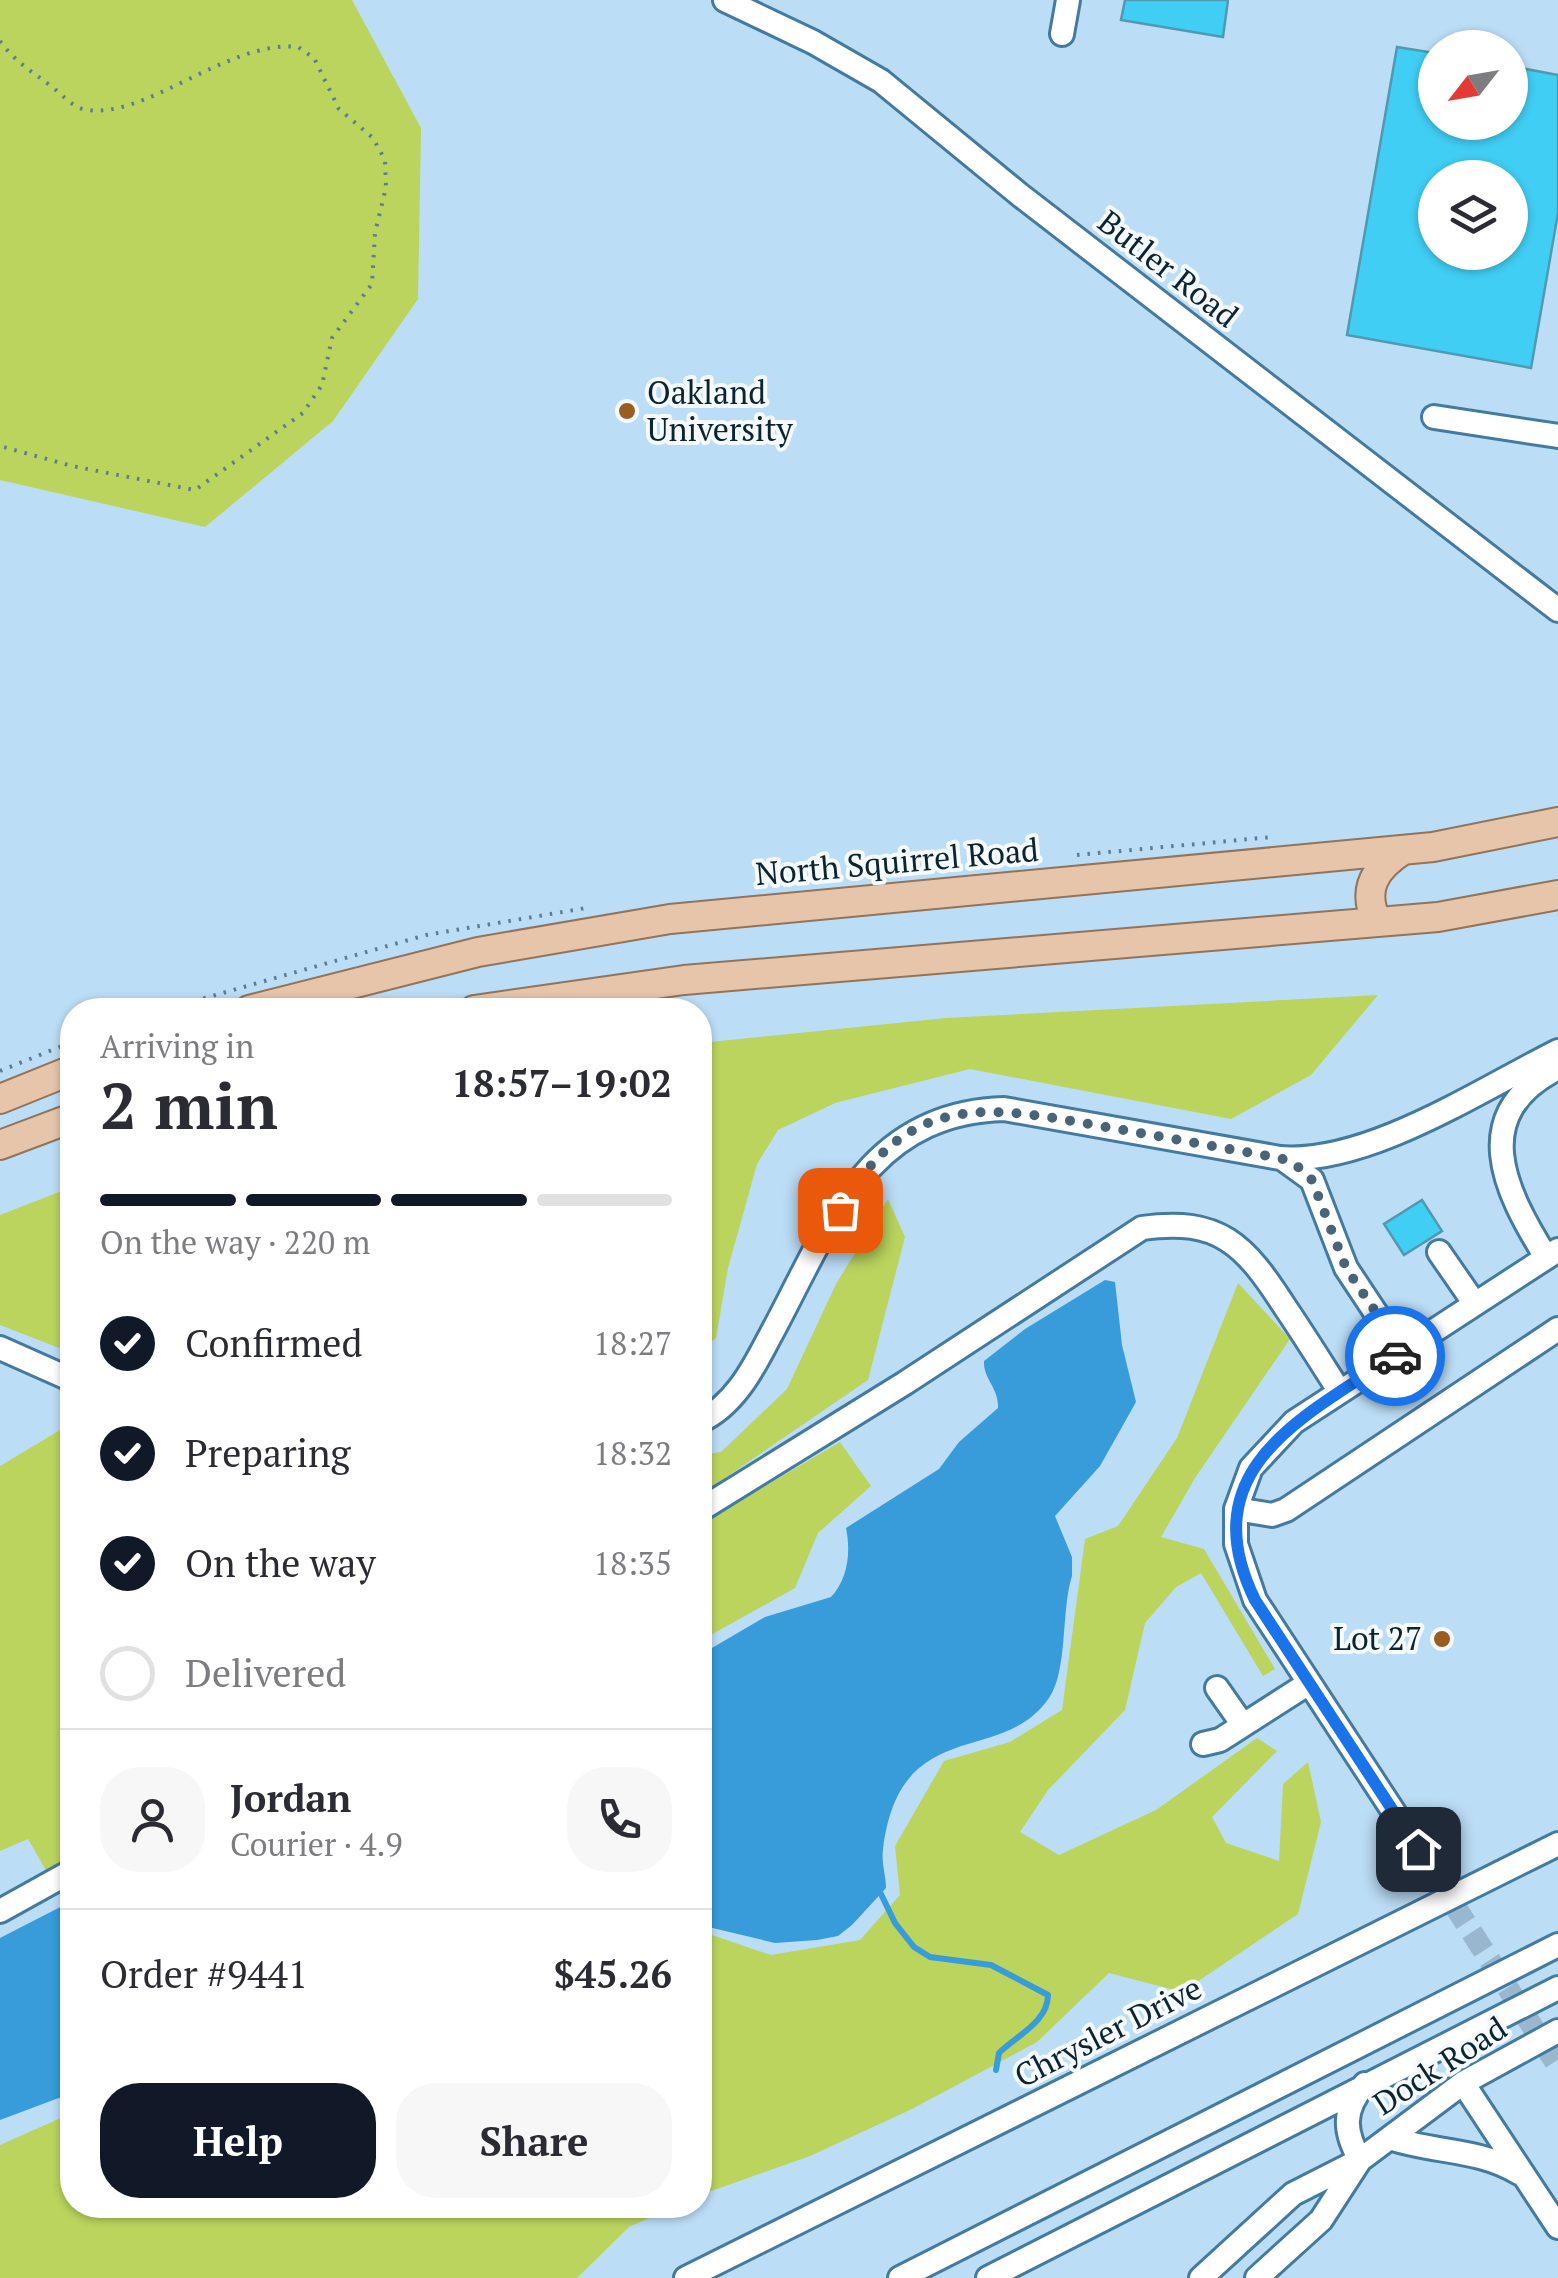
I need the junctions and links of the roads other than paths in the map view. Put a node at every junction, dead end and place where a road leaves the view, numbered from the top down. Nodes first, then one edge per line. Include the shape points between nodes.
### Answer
1 (725, 0) edge
2 (1068, 0) edge
3 (1062, 34) dead end
4 (1434, 417) dead end
5 (1558, 436) edge
6 (1558, 610) edge
7 (1558, 822) edge
8 (1403, 850) junction
9 (1558, 895) edge
10 (1377, 922) junction
11 (296, 998) edge
12 (558, 998) edge
13 (1558, 1051) edge
14 (1558, 1068) edge
15 (60, 1075) edge
16 (0, 1098) edge
17 (60, 1122) edge
18 (0, 1145) edge
19 (1280, 1158) junction
20 (1439, 1252) dead end
21 (1552, 1254) edge
22 (1475, 1304) junction
23 (1558, 1329) edge
24 (0, 1348) edge
25 (1402, 1351) junction
26 (60, 1375) edge
27 (1340, 1392) junction
28 (712, 1411) edge
29 (712, 1503) edge
30 (1236, 1508) junction
31 (1308, 1682) junction
32 (1217, 1688) dead end
33 (1244, 1725) junction
34 (1203, 1744) dead end
35 (1558, 1844) edge
36 (1418, 1849) tunnel mouth
37 (60, 1877) edge
38 (0, 1911) edge
39 (1558, 1945) edge
40 (1558, 1988) edge
41 (1558, 2031) edge
42 (1462, 2083) junction
43 (1366, 2084) junction
44 (1390, 2138) junction
45 (1360, 2160) junction
46 (1526, 2177) junction
47 (1558, 2227) edge
48 (1255, 2229) junction
49 (1280, 2256) junction
50 (1224, 2257) junction
51 (686, 2278) edge
52 (900, 2278) edge
53 (988, 2278) edge
54 (1201, 2278) edge
55 (1244, 2278) edge
56 (1257, 2278) edge

1 - 6 street, Butler Road via 881,81
2 - 3 street
4 - 5 street
7 - 8 main road, North Squirrel Road
8 - 10 main road via 1381,866 1370,886
8 - 11 main road, North Squirrel Road via 670,919 478,952
9 - 10 main road via 1472,913
10 - 12 main road via 684,980
13 - 19 street via 1362,1148 1322,1158
14 - 21 street via 1515,1101 1501,1146 1506,1182
15 - 16 main road
17 - 18 main road
19 - 25 street via 1312,1180 1346,1268
19 - 28 street via 1004,1109 962,1112 922,1126 869,1165 741,1388
20 - 22 street
21 - 22 street
22 - 25 street
23 - 30 street via 1286,1510 1272,1515
24 - 26 street
25 - 27 street
27 - 29 street via 1254,1258 1204,1228 1142,1228
27 - 30 street via 1270,1442
30 - 31 street via 1243,1576
31 - 33 street
31 - 36 street
32 - 33 street
33 - 34 street
35 - 51 street, Chrysler Drive
37 - 38 street
39 - 52 street
40 - 43 street
41 - 42 street, Dock Road
42 - 44 street, Dock Road
42 - 46 street
43 - 45 street via 1351,2103 1346,2126
43 - 53 street
44 - 45 street, Dock Road
44 - 46 street via 1425,2150 1484,2155
45 - 48 street, Dock Road via 1293,2194
45 - 49 street, Dock Road via 1321,2220
46 - 47 street
48 - 49 street
48 - 50 street, Dock Road
49 - 56 street, Dock Road
50 - 54 street, Dock Road
50 - 55 street

